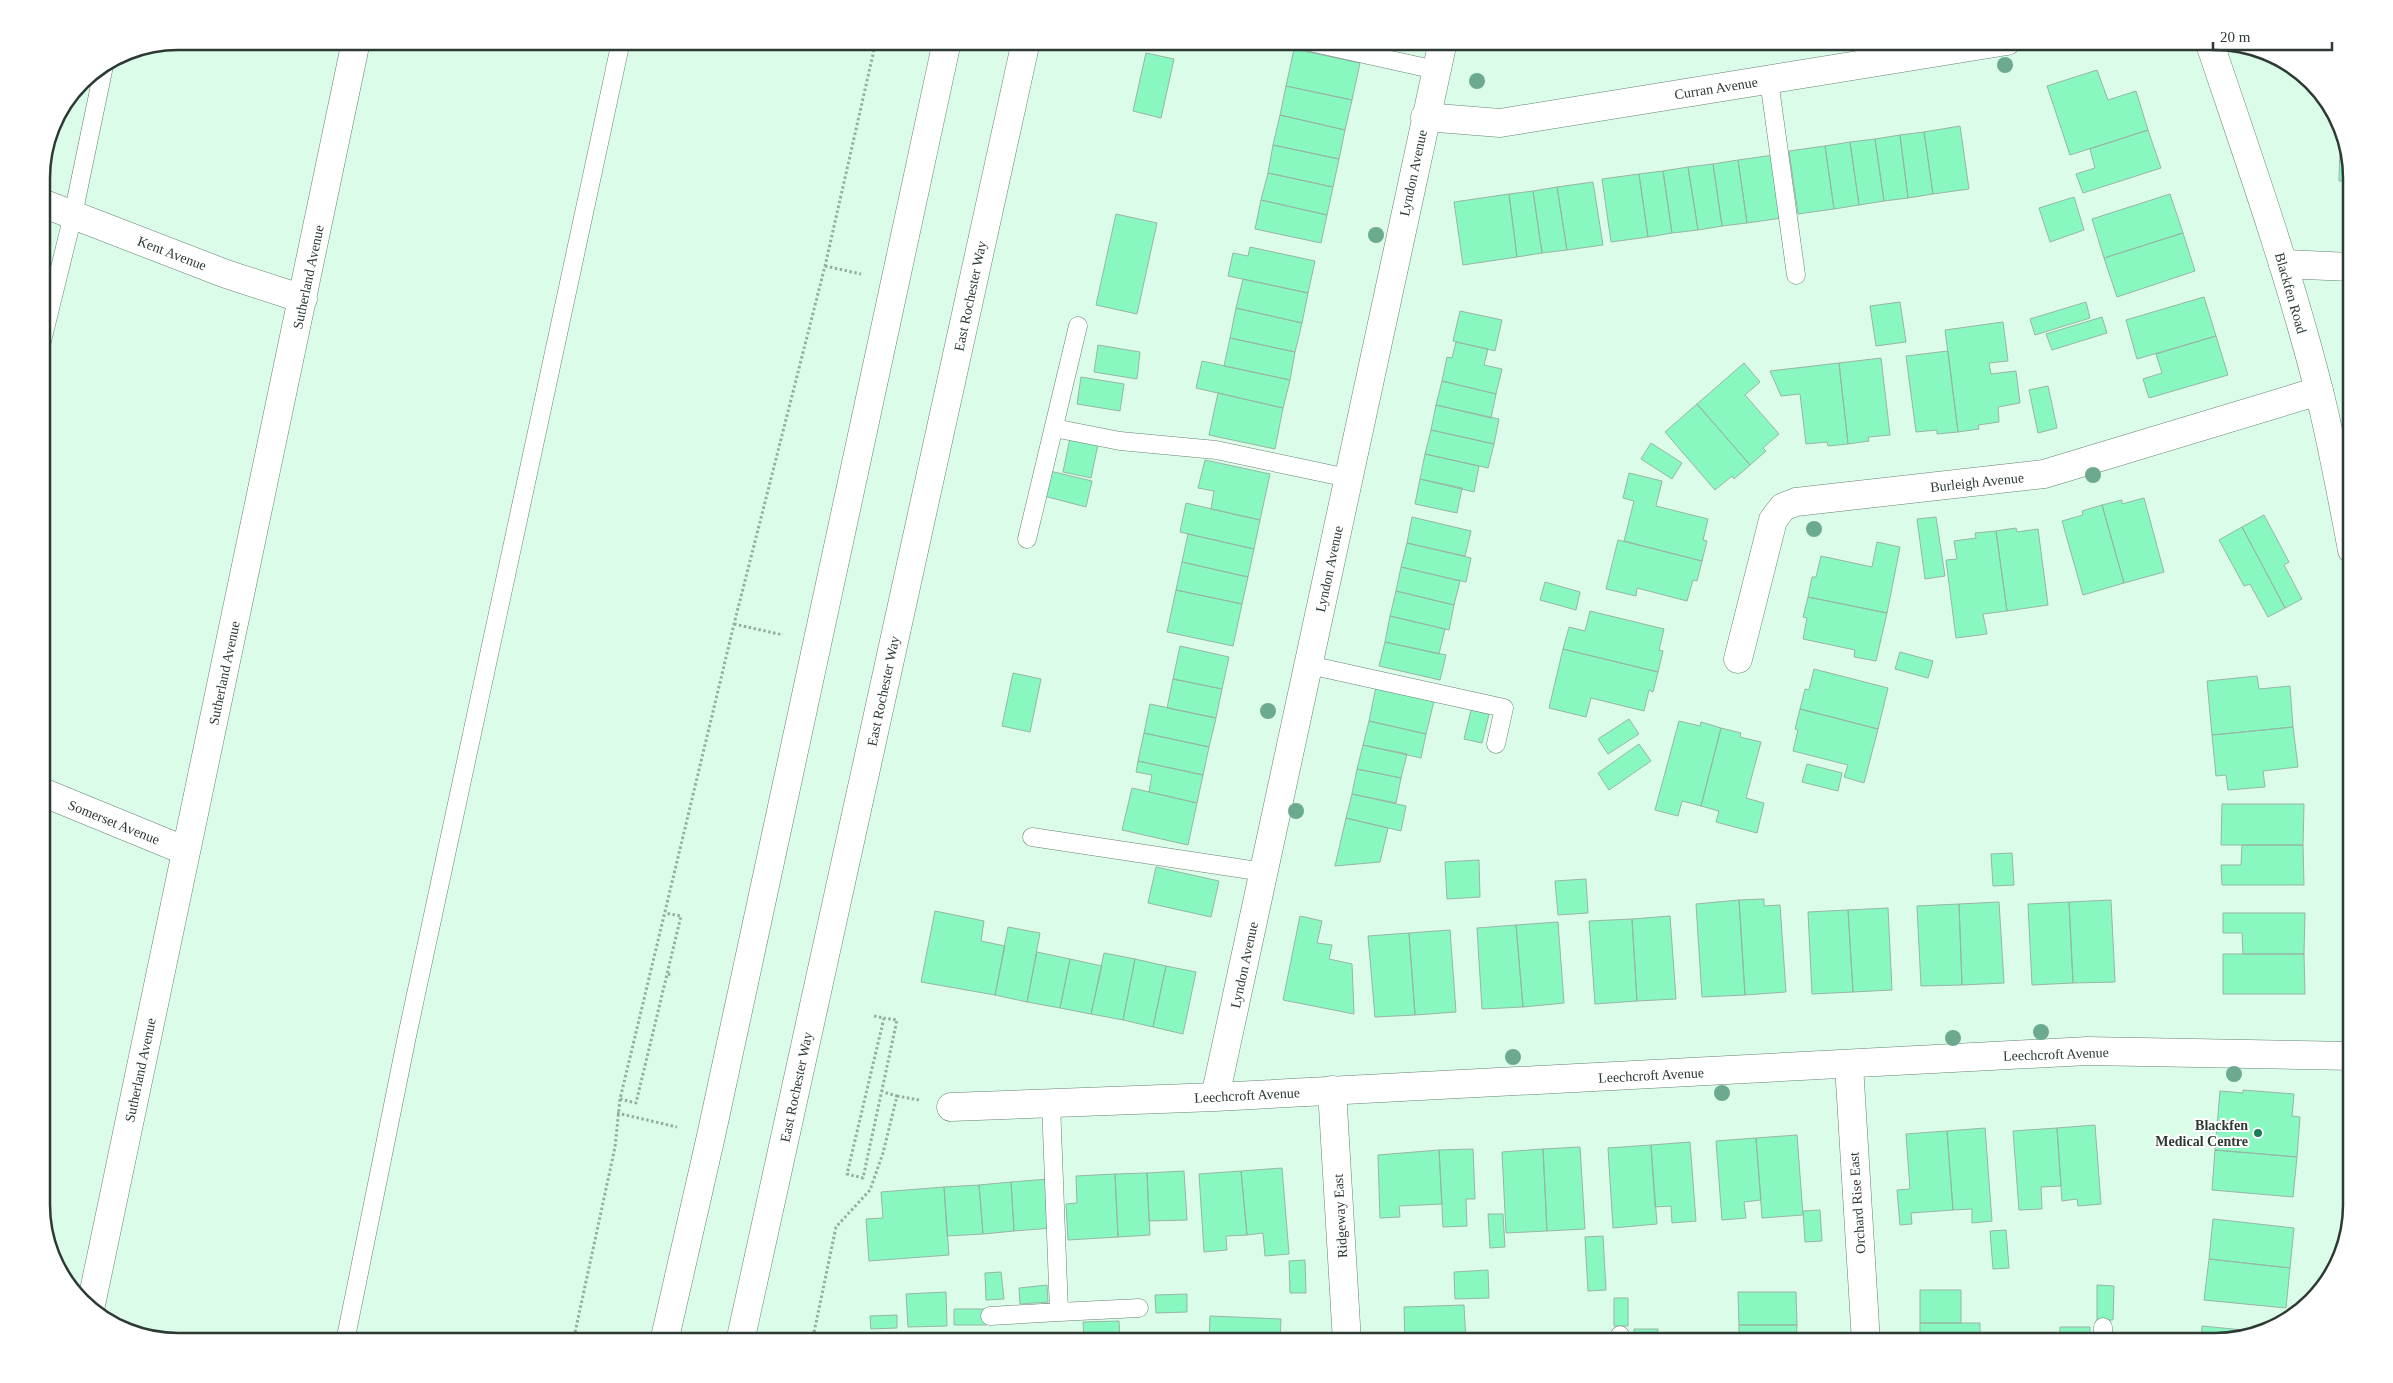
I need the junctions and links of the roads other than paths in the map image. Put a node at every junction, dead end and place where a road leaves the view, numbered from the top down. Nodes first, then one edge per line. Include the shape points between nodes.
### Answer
1 (354, 50) edge
2 (619, 50) edge
3 (945, 50) edge
4 (1024, 50) edge
5 (1346, 50) edge
6 (1441, 50) edge
7 (1951, 50) edge
8 (2212, 50) edge
9 (1436, 70) junction
10 (102, 76) edge
11 (1769, 80) junction
12 (1425, 117) junction
13 (50, 206) edge
14 (73, 215) junction
15 (2283, 264) junction
16 (2343, 267) edge
17 (1796, 275) dead end
18 (304, 299) junction
19 (50, 308) edge
20 (1078, 326) dead end
21 (2319, 391) junction
22 (1054, 428) junction
23 (2343, 472) edge
24 (1348, 478) junction
25 (1027, 538) dead end
26 (1738, 659) dead end
27 (1309, 665) junction
28 (1496, 744) dead end
29 (50, 795) edge
30 (1032, 837) dead end
31 (186, 851) junction
32 (1264, 872) junction
33 (2343, 1056) edge
34 (1849, 1065) junction
35 (1332, 1090) junction
36 (1215, 1097) junction
37 (1051, 1104) junction
38 (951, 1107) dead end
39 (92, 1299) edge
40 (1139, 1308) dead end
41 (1060, 1312) junction
42 (990, 1316) dead end
43 (346, 1333) edge
44 (666, 1333) edge
45 (742, 1333) edge
46 (1346, 1333) edge
47 (1865, 1333) edge

1 - 18 main road, Sutherland Avenue
2 - 43 lane
3 - 44 main road
4 - 45 main road, East Rochester Way
5 - 9 lane
6 - 9 main road, Lyndon Avenue
7 - 11 main road, Curran Avenue
8 - 15 main road, Blackfen Road
9 - 12 main road, Lyndon Avenue
10 - 14 lane
11 - 12 main road, Curran Avenue via 1500,123
11 - 17 lane
12 - 24 main road, Lyndon Avenue
13 - 14 main road, Kent Avenue
14 - 18 main road, Kent Avenue via 226,274
14 - 19 lane
15 - 16 main road
15 - 21 main road, Blackfen Road
18 - 31 main road, Sutherland Avenue
20 - 22 lane
21 - 23 main road, Blackfen Road
21 - 26 main road, Burleigh Avenue via 2044,474 1796,502 1783,507 1773,520
22 - 24 lane via 1120,441 1216,450
22 - 25 lane
24 - 27 main road, Lyndon Avenue
27 - 28 lane via 1504,708
27 - 32 main road, Lyndon Avenue
29 - 31 main road, Somerset Avenue
30 - 32 lane
31 - 39 main road, Sutherland Avenue
32 - 36 main road, Lyndon Avenue
33 - 34 main road, Leechcroft Avenue via 2087,1051
34 - 35 main road, Leechcroft Avenue
34 - 47 main road, Orchard Rise East
35 - 36 main road, Leechcroft Avenue
35 - 46 main road, Ridgeway East
36 - 37 main road, Leechcroft Avenue
37 - 38 main road, Leechcroft Avenue
37 - 41 lane
40 - 41 lane
41 - 42 lane

